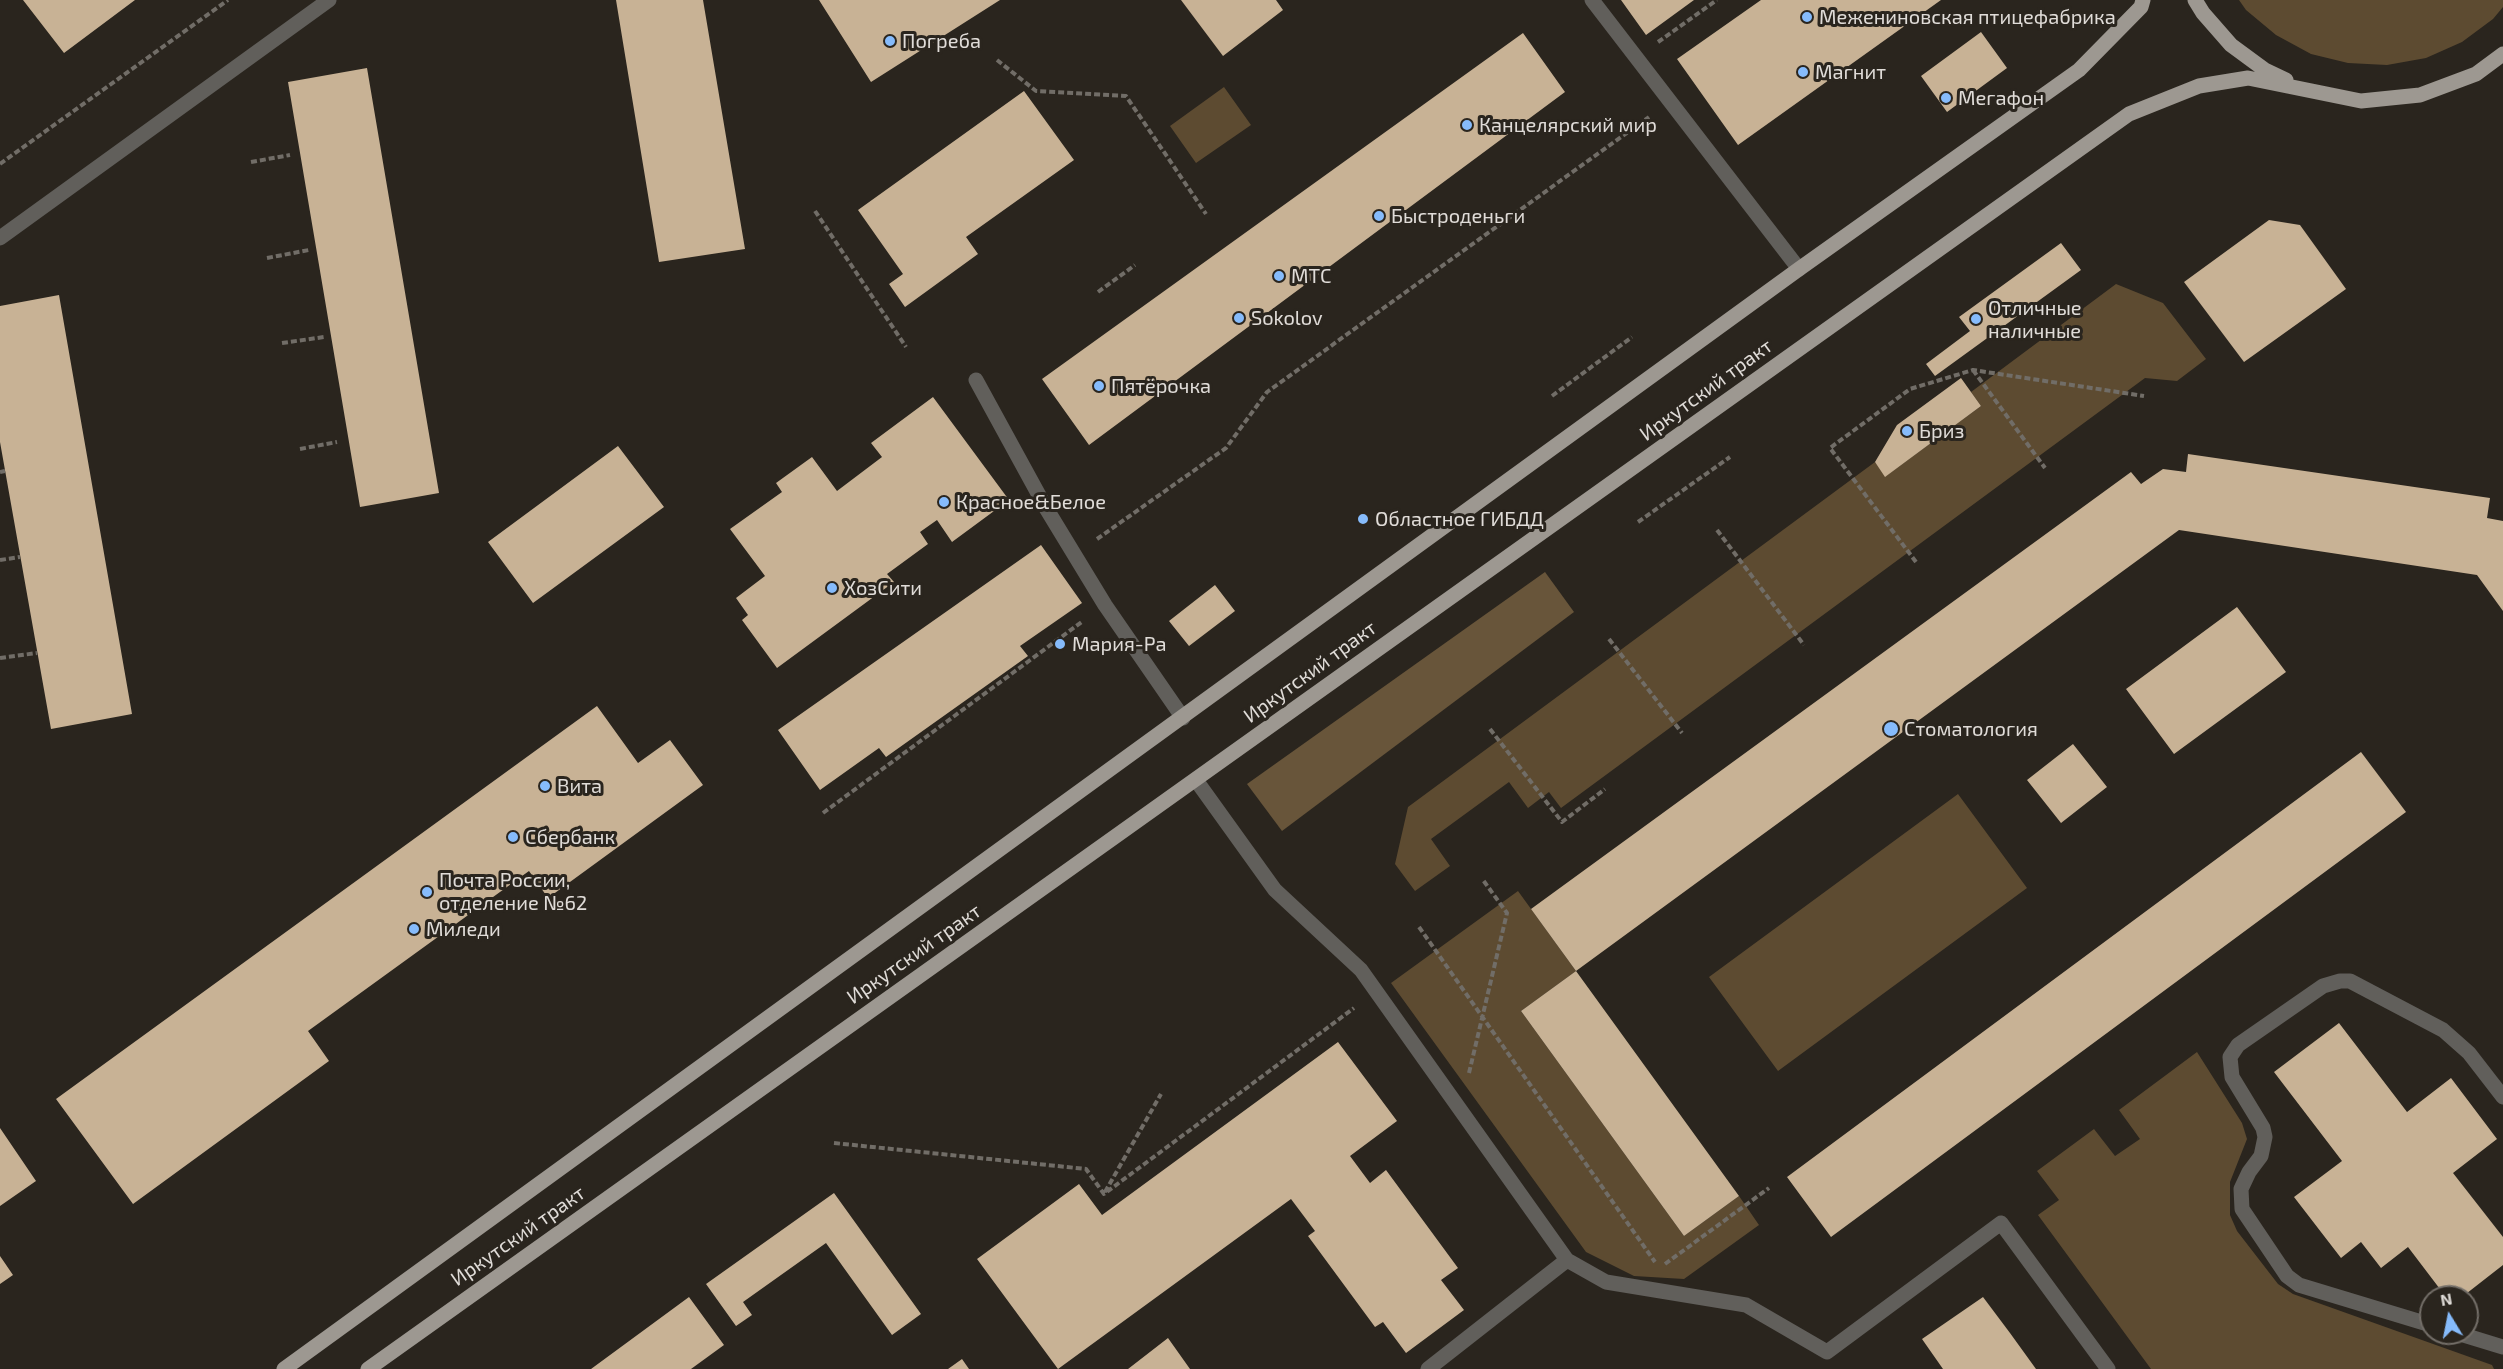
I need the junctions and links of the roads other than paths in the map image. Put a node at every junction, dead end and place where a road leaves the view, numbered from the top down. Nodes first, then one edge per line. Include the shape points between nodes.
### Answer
1 (329, 0) edge
2 (1592, 0) edge
3 (2143, 0) edge
4 (2195, 0) edge
5 (2503, 54) edge
6 (2303, 88) junction
7 (0, 238) edge
8 (1799, 269) junction
9 (975, 380) dead end
10 (1183, 718) junction
11 (1196, 780) junction
12 (2503, 1097) edge
13 (1567, 1260) junction
14 (2419, 1321) edge
15 (2479, 1340) edge
16 (2503, 1347) edge
17 (284, 1369) edge
18 (368, 1369) edge
19 (1428, 1369) edge
20 (2108, 1369) edge

1 - 7 lane
2 - 8 lane
3 - 8 main road, Иркутский тракт via 2141,7 2079,70
4 - 6 main road, Иркутский тракт via 2231,45 2265,70
5 - 6 main road, Иркутский тракт via 2476,74 2420,95 2361,101
6 - 11 main road, Иркутский тракт via 2248,78 2199,86 2129,114
8 - 10 main road, Иркутский тракт
9 - 10 lane via 1105,605
10 - 17 main road, Иркутский тракт
11 - 13 lane via 1275,891 1360,970
11 - 18 main road, Иркутский тракт
12 - 14 lane via 2469,1053 2443,1030 2350,981 2323,986 2238,1045 2230,1057 2232,1077 2265,1137 2261,1156 2241,1189 2242,1209 2288,1276 2299,1285
13 - 19 lane
13 - 20 lane via 1606,1282 1746,1305 1827,1352 2001,1223
15 - 16 lane

